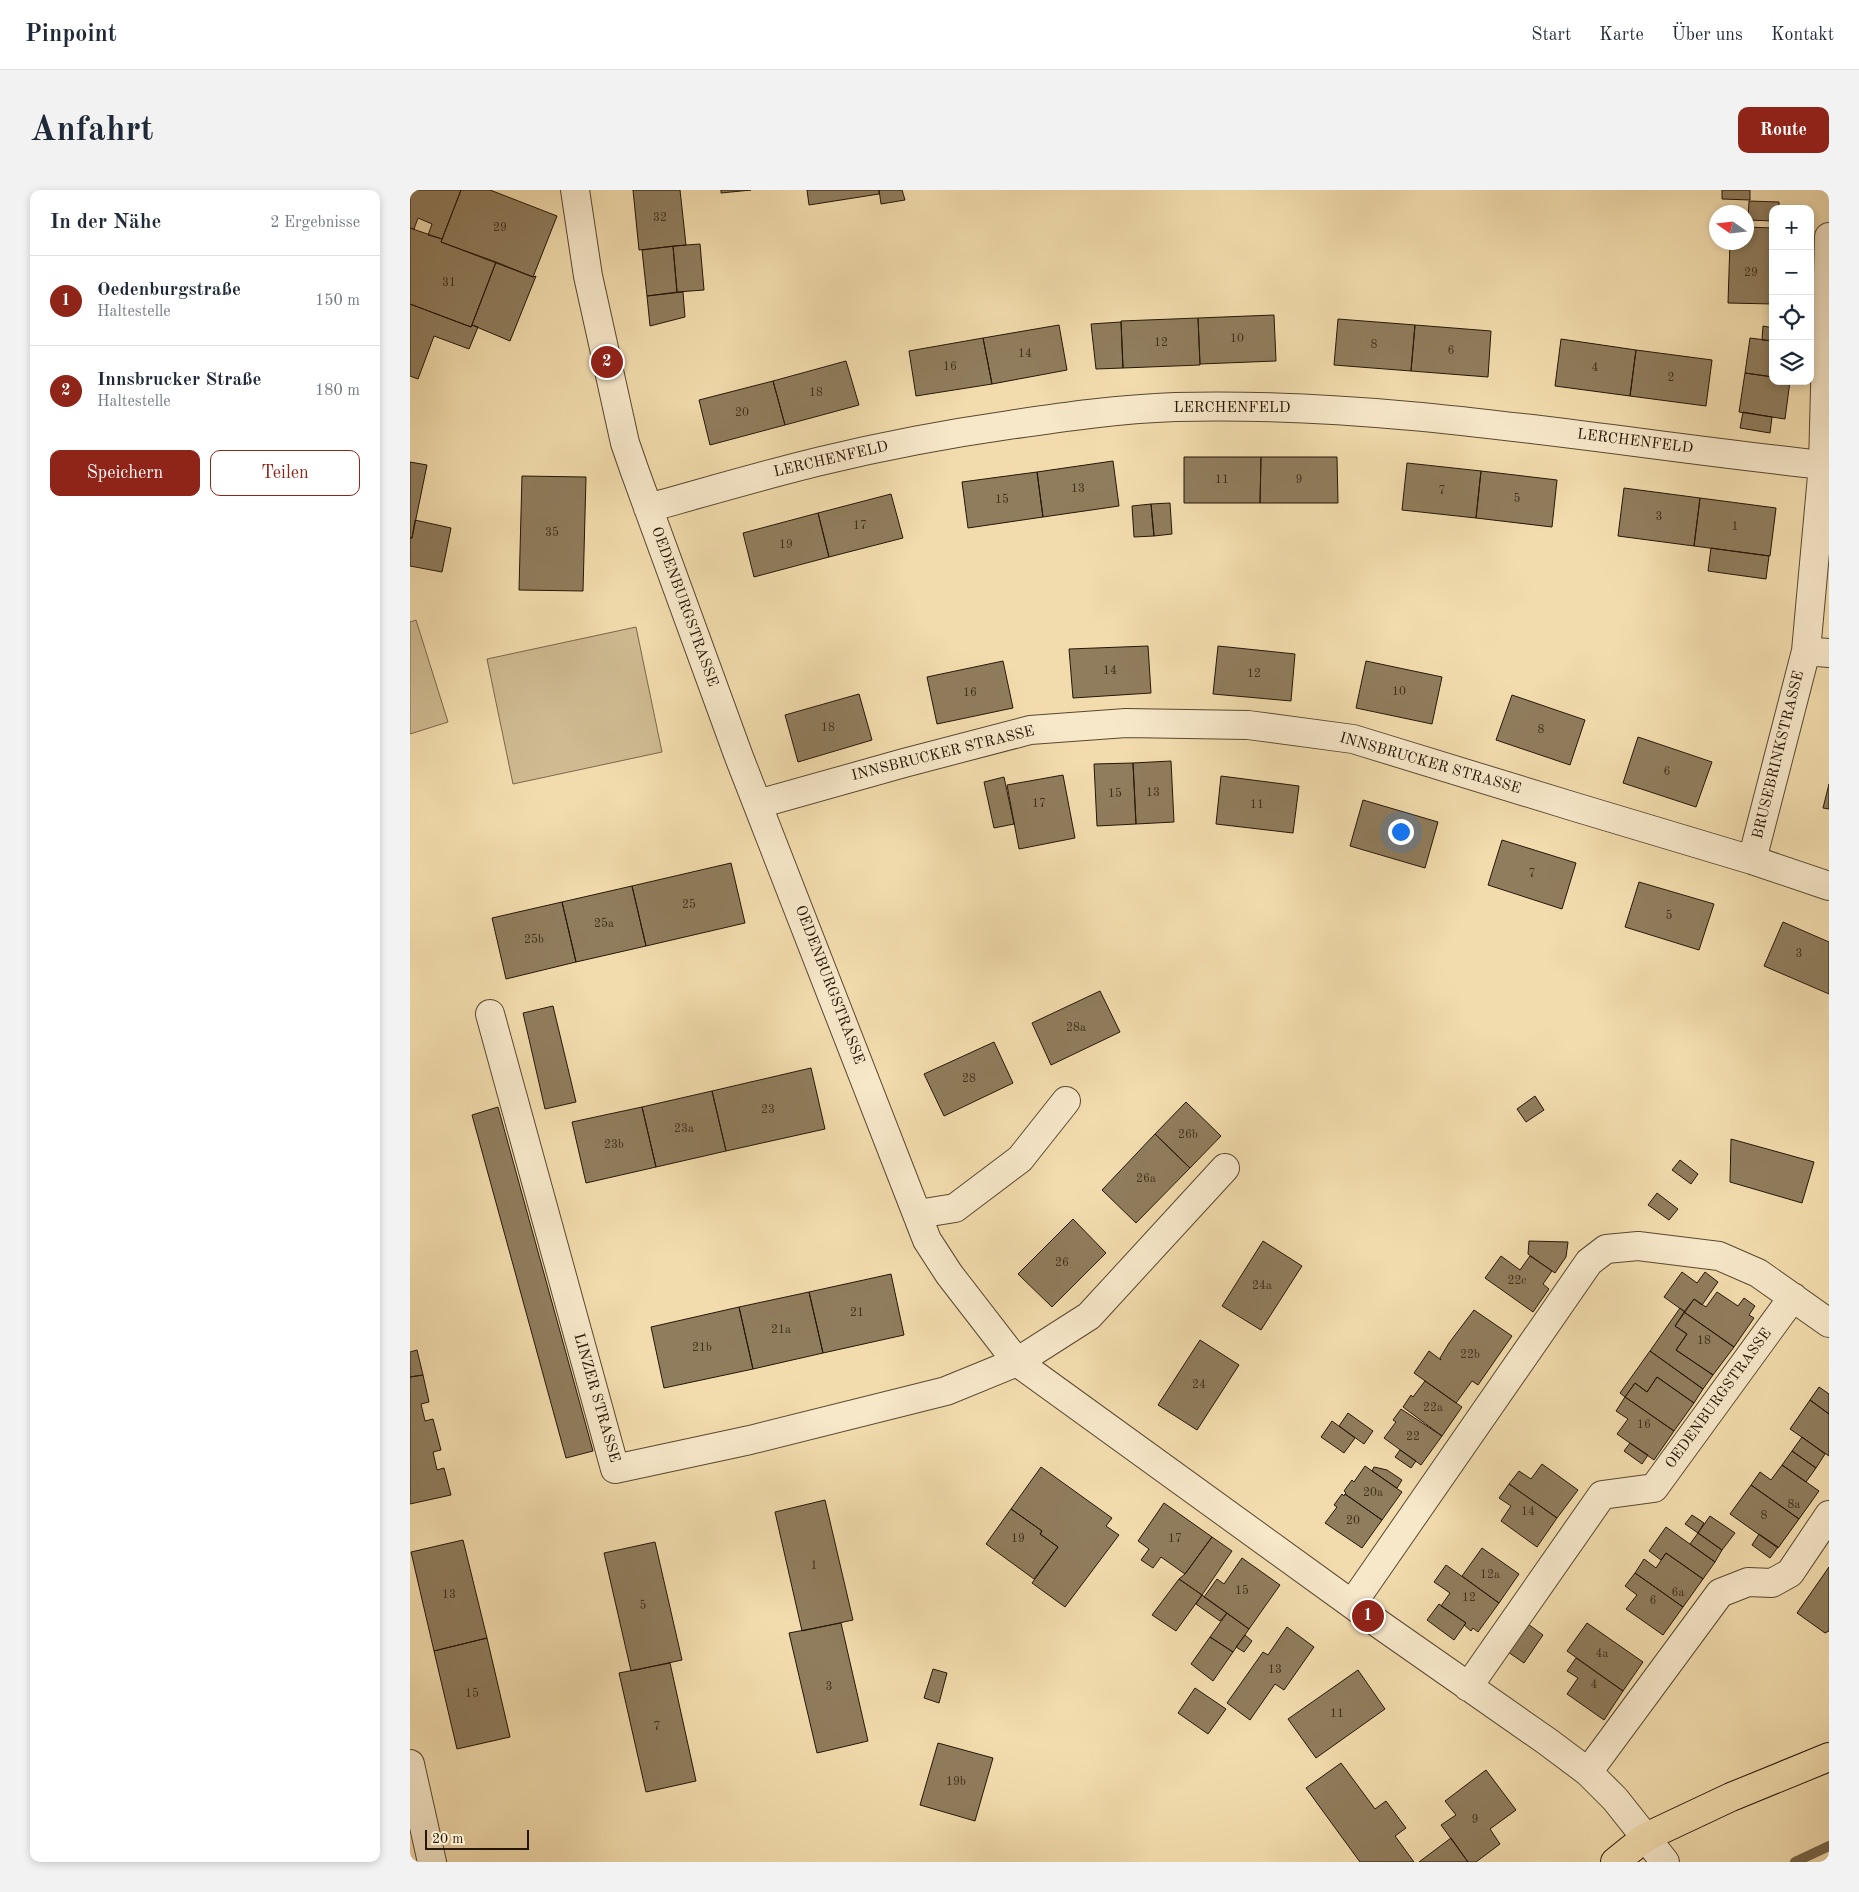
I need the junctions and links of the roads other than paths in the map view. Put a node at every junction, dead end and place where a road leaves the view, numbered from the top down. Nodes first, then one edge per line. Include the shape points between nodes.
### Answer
1 (575, 190) edge
2 (1829, 237) edge
3 (1823, 465) junction
4 (648, 508) junction
5 (1818, 652) edge
6 (758, 804) junction
7 (1752, 860) junction
8 (1829, 886) edge
9 (490, 1014) dead end
10 (1066, 1101) dead end
11 (1225, 1168) dead end
12 (918, 1214) junction
13 (1793, 1297) junction
14 (1829, 1323) edge
15 (1016, 1362) junction
16 (1829, 1515) edge
17 (1352, 1604) junction
18 (1468, 1687) junction
19 (1829, 1757) edge
20 (410, 1764) edge
21 (1588, 1772) junction
22 (1646, 1837) junction
23 (432, 1862) edge
24 (1615, 1862) edge
25 (1665, 1862) edge

1 - 4 street, OEDENBURGSTRASSE via 588,276 625,443
2 - 3 street, BRUSEBRINKSTRASSE
3 - 4 street, LERCHENFELD via 1381,413 1264,406 1172,407 1064,416 947,434 821,461
3 - 5 street, BRUSEBRINKSTRASSE
4 - 6 street, OEDENBURGSTRASSE
5 - 7 street, BRUSEBRINKSTRASSE
6 - 7 street, INNSBRUCKER STRASSE via 1030,730 1126,723 1248,725 1353,739
6 - 12 street, OEDENBURGSTRASSE
7 - 8 street, INNSBRUCKER STRASSE
9 - 15 street, LINZER STRASSE via 614,1469 750,1440 946,1391
10 - 12 street via 1020,1159 955,1208
11 - 15 street via 1089,1316
12 - 15 street, OEDENBURGSTRASSE via 927,1240 949,1274
13 - 14 street
13 - 17 street via 1758,1273 1718,1256 1638,1246 1606,1249 1589,1262
13 - 18 street, OEDENBURGSTRASSE via 1654,1488 1602,1495
15 - 17 street, OEDENBURGSTRASSE
16 - 21 street via 1790,1573 1772,1583 1748,1582 1720,1593
17 - 18 street, OEDENBURGSTRASSE
18 - 21 street, OEDENBURGSTRASSE
19 - 22 main road
20 - 23 street
21 - 22 street, OEDENBURGSTRASSE
22 - 24 main road
22 - 25 street, OEDENBURGSTRASSE

